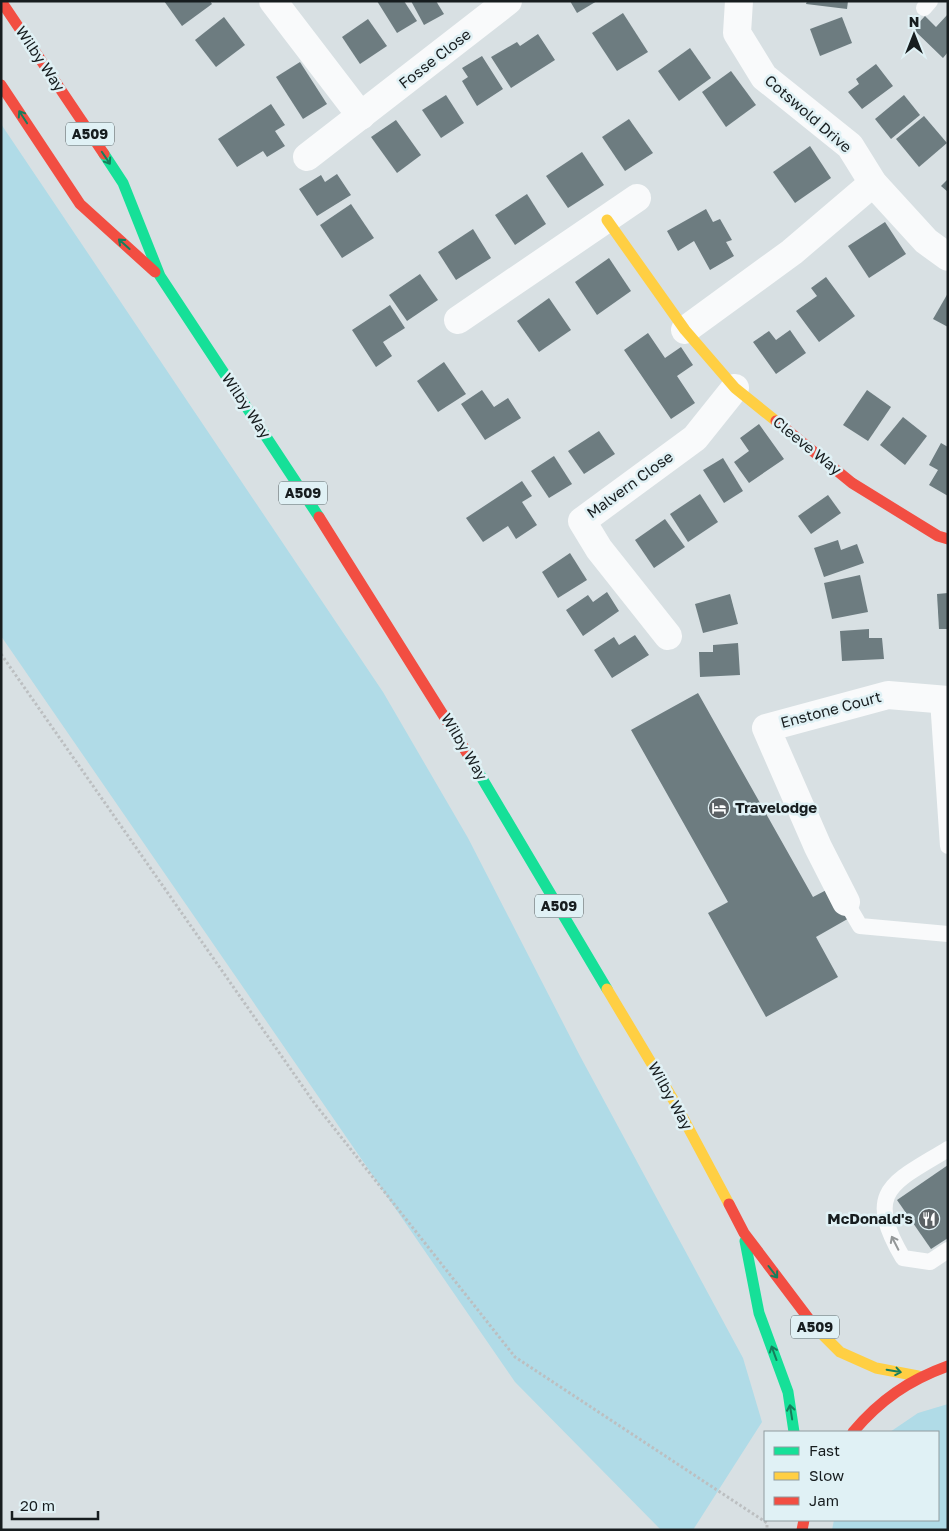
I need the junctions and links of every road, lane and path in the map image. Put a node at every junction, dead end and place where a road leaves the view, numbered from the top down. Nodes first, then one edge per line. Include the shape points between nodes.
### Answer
1 (2, 1) edge
2 (273, 1) edge
3 (508, 1) edge
4 (738, 1) edge
5 (1, 85) edge
6 (361, 116) junction
7 (307, 157) dead end
8 (873, 183) junction
9 (637, 198) dead end
10 (607, 220) junction
11 (948, 257) edge
12 (160, 276) junction
13 (458, 320) dead end
14 (685, 330) junction
15 (735, 388) junction
16 (948, 539) edge
17 (668, 636) dead end
18 (1, 654) edge
19 (943, 700) edge
20 (948, 846) edge
21 (846, 902) joint
22 (948, 934) edge
23 (948, 1149) edge
24 (744, 1233) junction
25 (948, 1250) edge
26 (948, 1366) edge
27 (918, 1376) junction
28 (794, 1431) edge
29 (854, 1431) edge
30 (764, 1520) edge

1 -> 12 main road, Wilby Way / A509 via 123,183
2 - 6 street
3 - 6 street, Fosse Close
4 - 8 street, Cotswold Drive via 737,33 764,77 850,146
12 -> 5 main road, Wilby Way / A509 via 80,204
6 - 7 street, Fosse Close
8 - 11 street, Cotswold Drive via 926,241
8 - 14 street via 792,252
9 - 10 street
10 - 13 street
10 - 14 main road, Cleeve Way
12 - 24 main road, Wilby Way / A509 via 340,549 442,711 674,1101
14 - 15 main road, Cleeve Way
15 - 16 main road, Cleeve Way via 852,483
15 - 17 street, Malvern Close via 695,438 582,521 599,549
18 - 30 path via 315,1104 515,1357
19 - 20 lane, Enstone Court
19 - 21 street, Enstone Court via 888,694 766,728
21 - 22 lane via 860,926
25 -> 23 lane via 930,1262 903,1258 892,1239 883,1205 893,1184
24 -> 27 main road, Wilby Way / A509 via 808,1320 840,1352 876,1368
28 -> 24 main road, Wilby Way / A509 via 788,1392 760,1314
26 - 27 main road
27 - 29 main road via 883,1399

